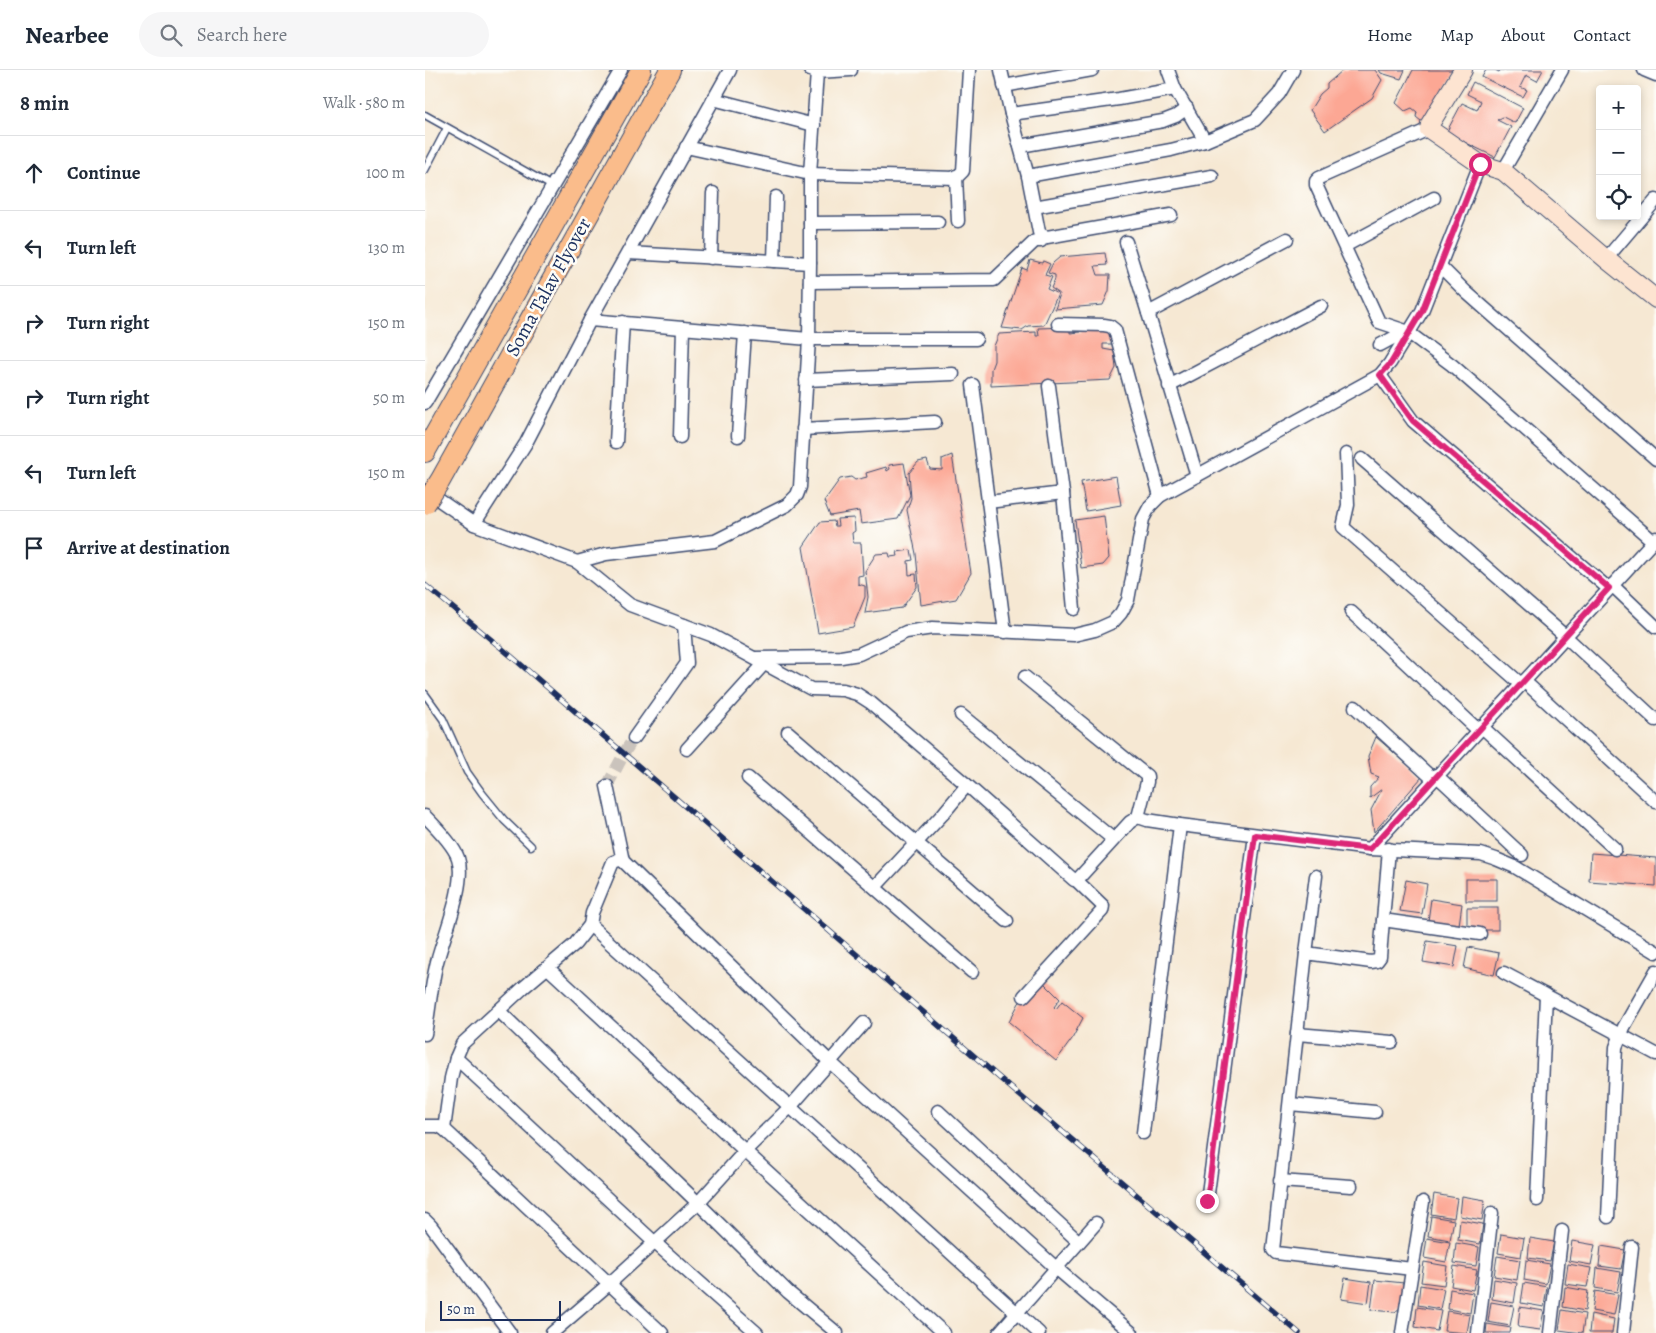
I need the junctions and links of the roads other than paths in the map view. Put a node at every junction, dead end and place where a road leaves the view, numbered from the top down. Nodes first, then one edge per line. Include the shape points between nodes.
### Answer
1 (615, 70) edge
2 (621, 70) edge
3 (641, 70) edge
4 (670, 70) edge
5 (730, 70) edge
6 (851, 70) edge
7 (969, 70) edge
8 (1001, 70) edge
9 (1092, 70) edge
10 (1169, 70) edge
11 (1293, 70) edge
12 (1463, 70) edge
13 (1562, 70) edge
14 (1644, 70) edge
15 (813, 71) edge
16 (1656, 75) edge
17 (1004, 86) junction
18 (1175, 89) junction
19 (713, 99) junction
20 (1187, 108) junction
21 (1011, 114) junction
22 (425, 115) edge
23 (813, 124) junction
24 (447, 128) junction
25 (1429, 129) junction
26 (1205, 141) junction
27 (1020, 146) junction
28 (686, 147) junction
29 (1480, 164) junction
30 (425, 170) edge
31 (1503, 171) junction
32 (810, 174) junction
33 (1028, 176) junction
34 (1212, 176) dead end
35 (956, 177) junction
36 (713, 193) dead end
37 (776, 197) dead end
38 (1434, 198) dead end
39 (1656, 200) edge
40 (1034, 207) junction
41 (1171, 215) dead end
42 (958, 221) dead end
43 (939, 222) dead end
44 (810, 223) junction
45 (1287, 240) dead end
46 (1041, 241) dead end
47 (1127, 242) dead end
48 (1345, 246) junction
49 (628, 253) junction
50 (711, 258) junction
51 (1606, 259) junction
52 (774, 261) junction
53 (810, 263) junction
54 (1440, 266) junction
55 (810, 282) junction
56 (1656, 299) edge
57 (1321, 306) dead end
58 (1148, 313) junction
59 (590, 320) junction
60 (623, 322) junction
61 (1058, 324) dead end
62 (683, 328) junction
63 (745, 333) junction
64 (1409, 333) junction
65 (809, 339) junction
66 (976, 339) dead end
67 (1380, 345) dead end
68 (953, 374) dead end
69 (1380, 375) junction
70 (806, 380) junction
71 (973, 385) dead end
72 (1049, 386) dead end
73 (1169, 386) junction
74 (425, 403) edge
75 (935, 422) dead end
76 (803, 429) junction
77 (738, 436) dead end
78 (680, 437) dead end
79 (616, 442) dead end
80 (425, 452) edge
81 (1346, 454) dead end
82 (1362, 459) dead end
83 (1656, 459) edge
84 (1197, 476) junction
85 (425, 490) edge
86 (1063, 493) junction
87 (1160, 496) junction
88 (988, 502) junction
89 (425, 504) edge
90 (474, 524) junction
91 (1654, 539) edge
92 (577, 562) junction
93 (1611, 587) junction
94 (1074, 609) dead end
95 (1351, 612) dead end
96 (684, 625) junction
97 (1656, 627) edge
98 (1005, 632) junction
99 (1565, 636) junction
100 (759, 661) junction
101 (1025, 678) dead end
102 (1522, 682) junction
103 (425, 694) edge
104 (1355, 707) dead end
105 (961, 715) dead end
106 (1656, 720) edge
107 (1480, 728) junction
108 (788, 732) dead end
109 (634, 738) tunnel mouth
110 (687, 749) dead end
111 (1434, 777) junction
112 (748, 778) dead end
113 (967, 785) junction
114 (607, 786) tunnel mouth
115 (1656, 802) edge
116 (425, 816) edge
117 (1138, 817) junction
118 (1179, 825) junction
119 (1255, 835) junction
120 (1113, 839) junction
121 (916, 843) junction
122 (531, 846) dead end
123 (1370, 849) junction
124 (1389, 849) junction
125 (1615, 849) dead end
126 (1522, 855) dead end
127 (623, 861) junction
128 (1316, 876) dead end
129 (1076, 880) junction
130 (875, 888) junction
131 (1383, 920) junction
132 (1007, 922) dead end
133 (590, 925) junction
134 (1480, 934) dead end
135 (1656, 952) edge
136 (1306, 953) junction
137 (548, 968) junction
138 (1656, 971) edge
139 (972, 972) dead end
140 (1504, 973) dead end
141 (429, 988) edge
142 (1546, 995) junction
143 (1024, 996) dead end
144 (499, 1011) junction
145 (864, 1023) dead end
146 (425, 1034) edge
147 (1297, 1034) junction
148 (1621, 1035) junction
149 (1392, 1042) dead end
150 (1656, 1054) edge
151 (455, 1058) junction
152 (830, 1062) junction
153 (1290, 1104) junction
154 (791, 1106) junction
155 (939, 1111) dead end
156 (1375, 1112) dead end
157 (436, 1127) edge
158 (1143, 1133) dead end
159 (745, 1151) junction
160 (1280, 1181) junction
161 (1351, 1186) dead end
162 (1537, 1200) dead end
163 (1207, 1201) dead end
164 (698, 1202) junction
165 (1423, 1202) dead end
166 (1492, 1214) dead end
167 (1608, 1217) dead end
168 (425, 1220) edge
169 (1096, 1223) dead end
170 (1562, 1231) dead end
171 (654, 1242) junction
172 (1079, 1242) junction
173 (1632, 1247) dead end
174 (1056, 1268) junction
175 (1412, 1270) junction
176 (609, 1284) junction
177 (1017, 1312) junction
178 (560, 1331) edge
179 (510, 1333) edge
180 (662, 1333) edge
181 (757, 1333) edge
182 (837, 1333) edge
183 (945, 1333) edge
184 (999, 1333) edge
185 (1039, 1333) edge
186 (1132, 1333) edge
187 (1402, 1333) edge
188 (1478, 1333) edge
189 (1550, 1333) edge
190 (1623, 1333) edge

1 - 24 lane via 550,184
2 - 74 street
3 - 80 main road, Soma Talav Flyover
4 - 89 main road, Soma Talav Flyover, bridge
5 - 19 street
6 - 15 street
7 - 35 street via 963,171
8 - 17 street
9 - 17 street
10 - 18 street
11 - 26 street via 1279,94 1255,120
12 - 25 street
13 - 31 street
14 - 16 street
15 - 23 street
17 - 21 street
18 - 20 street
18 - 21 street
19 - 23 street
19 - 28 street
20 - 26 street
20 - 27 street via 1163,121
21 - 27 street
22 - 24 lane
23 - 32 street
24 - 30 lane
25 - 29 street
25 - 48 street via 1316,181
26 - 33 street
27 - 33 street
28 - 32 street
28 - 49 street
29 - 31 street
29 - 54 street
31 - 51 street
32 - 35 street
32 - 44 street
33 - 40 street
34 - 40 street
35 - 42 street
36 - 50 street
37 - 52 street
38 - 48 street
39 - 51 street
40 - 41 street via 1039,232 1047,237
43 - 44 street
44 - 53 street
45 - 58 street
46 - 55 street via 1035,241 994,280
47 - 58 street
48 - 67 street via 1379,322 1407,331
49 - 50 street
49 - 59 street
50 - 52 street
51 - 56 street
52 - 53 street
53 - 55 street
54 - 64 street via 1422,311
54 - 83 street via 1465,292
55 - 65 street
57 - 73 street
58 - 73 street
59 - 60 street
59 - 90 street via 526,443
60 - 62 street
60 - 79 street
61 - 87 street via 1103,325 1115,330
62 - 63 street
62 - 78 street
63 - 65 street
63 - 77 street
64 - 69 street
64 - 91 street via 1452,365
65 - 66 street
65 - 70 street
68 - 70 street
69 - 84 street
69 - 93 street via 1413,421
70 - 76 street
71 - 88 street
72 - 86 street
73 - 84 street
75 - 76 street
76 - 92 street via 800,487 787,505 715,540 606,554
81 - 102 street via 1348,506 1343,527
82 - 99 street
84 - 87 street
85 - 90 street
86 - 88 street
86 - 94 street
87 - 98 street via 1143,519 1129,600 1113,622 1074,635
88 - 98 street
90 - 92 street
91 - 93 street
92 - 96 street via 630,605
93 - 97 street
93 - 99 street
95 - 107 street
96 - 100 street via 711,635
96 - 109 street via 687,663
98 - 100 street via 933,628 906,632 859,654
99 - 102 street
99 - 106 street
100 - 110 street
100 - 113 street via 811,689 857,694
101 - 117 street via 1147,776
102 - 107 street
102 - 115 street
103 - 122 lane via 443,719 467,772 504,820
104 - 111 street
105 - 120 street
107 - 111 street
107 - 125 street
108 - 121 street
111 - 123 street
111 - 126 street
112 - 130 street
113 - 121 street
113 - 129 street
114 - 127 street
116 - 141 street via 458,858 461,874
117 - 118 street
117 - 120 street
118 - 119 street
118 - 158 street
119 - 123 street
119 - 163 street
120 - 129 street
121 - 130 street
121 - 132 street
123 - 124 street
124 - 131 street
124 - 135 street via 1481,854 1497,859
127 - 133 street via 613,862
127 - 152 street
128 - 136 street
129 - 143 street via 1103,906 1102,910
130 - 139 street
131 - 134 street
131 - 136 street via 1377,961
133 - 137 street via 575,944
133 - 154 street
136 - 147 street
137 - 144 street
137 - 159 street
138 - 148 street
140 - 142 street
141 - 146 street
142 - 148 street
142 - 162 street
144 - 151 street via 462,1044
144 - 164 street
145 - 152 street
147 - 149 street
147 - 153 street
148 - 150 street
148 - 167 street via 1616,1047
151 - 157 street
151 - 171 street
152 - 154 street
152 - 174 street
153 - 156 street
153 - 160 street
154 - 159 street
154 - 177 street
155 - 172 street
157 - 176 street
159 - 164 street
159 - 183 street
160 - 161 street
160 - 175 street via 1274,1252
164 - 171 street
164 - 182 street via 788,1292
165 - 175 street
166 - 188 street
168 - 179 street
169 - 172 street
170 - 189 street
171 - 176 street
171 - 181 street
172 - 174 street
173 - 190 street
174 - 177 street
174 - 186 street
175 - 187 street
176 - 178 street
176 - 180 street
177 - 184 street
177 - 185 street

